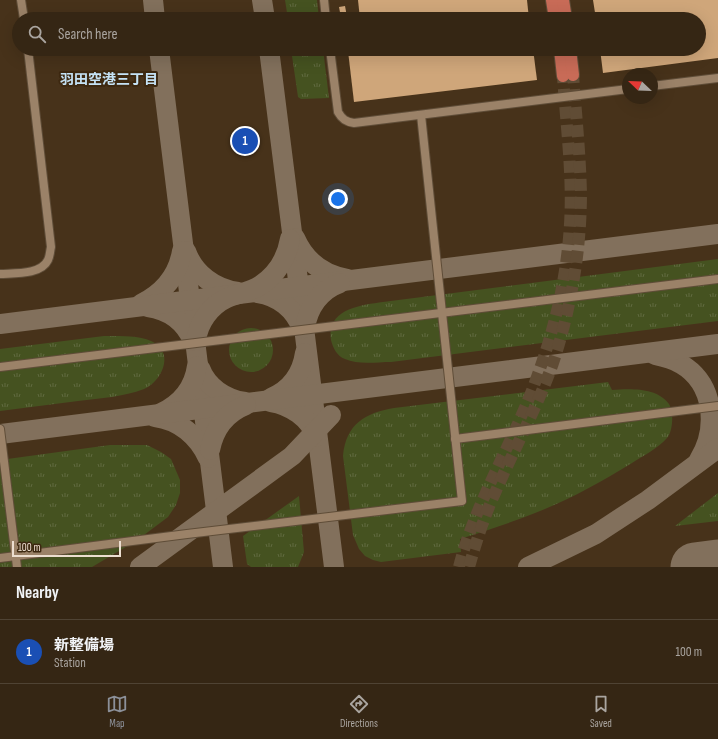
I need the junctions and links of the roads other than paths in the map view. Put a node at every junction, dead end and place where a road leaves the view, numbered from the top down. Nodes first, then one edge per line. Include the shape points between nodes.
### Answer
1 (21, 0) edge
2 (324, 0) edge
3 (552, 0) edge
4 (563, 0) edge
5 (567, 0) edge
6 (23, 12) edge
7 (325, 12) edge
8 (554, 12) edge
9 (566, 12) edge
10 (567, 12) edge
11 (29, 56) edge
12 (331, 56) edge
13 (562, 56) edge
14 (569, 56) edge
15 (718, 78) edge
16 (658, 85) edge
17 (622, 90) edge
18 (421, 115) junction
19 (0, 274) edge
20 (718, 279) edge
21 (442, 312) junction
22 (0, 367) edge
23 (718, 406) edge
24 (0, 428) edge
25 (455, 439) junction
26 (16, 556) junction
27 (0, 558) edge
28 (17, 567) edge

1 - 6 street
2 - 7 street
3 - 8 highway
4 - 9 highway
5 - 10 street
11 - 19 street via 51,247 48,261 38,268 32,271
12 - 18 street via 338,112 345,121 354,123
13 - 14 highway via 568,75
15 - 16 street
17 - 18 street
18 - 21 street
20 - 21 street
21 - 22 street
21 - 25 street
23 - 25 street
24 - 26 street
25 - 26 street via 462,501
26 - 27 street
26 - 28 street

